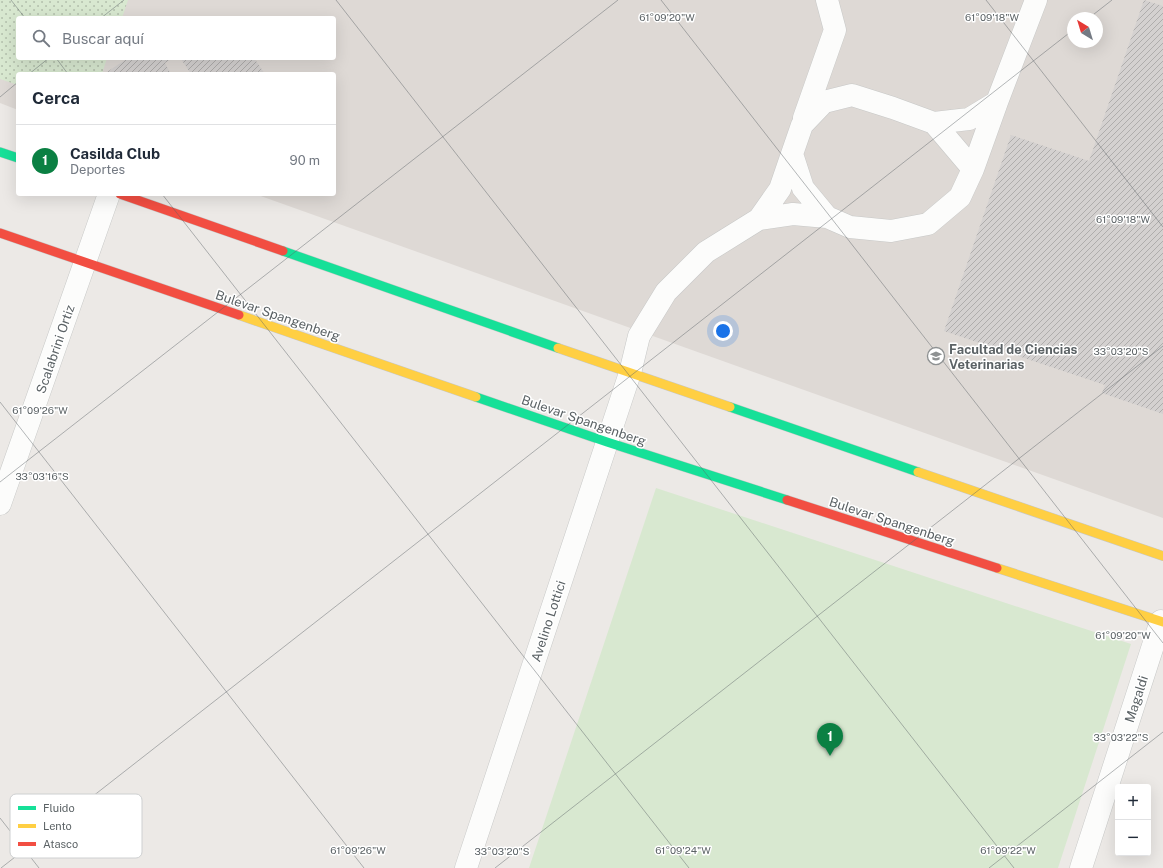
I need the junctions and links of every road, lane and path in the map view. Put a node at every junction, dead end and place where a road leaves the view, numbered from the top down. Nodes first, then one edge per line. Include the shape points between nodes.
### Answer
1 (827, 0) edge
2 (1036, 0) edge
3 (997, 102) junction
4 (934, 123) junction
5 (802, 125) junction
6 (0, 152) edge
7 (792, 154) junction
8 (16, 157) edge
9 (973, 169) junction
10 (108, 196) edge
11 (126, 196) edge
12 (827, 217) junction
13 (759, 219) junction
14 (0, 233) edge
15 (85, 263) junction
16 (630, 373) junction
17 (607, 442) junction
18 (0, 504) edge
19 (1163, 556) edge
20 (1162, 622) edge
21 (466, 868) edge
22 (1081, 868) edge

1 - 5 street via 836,30
2 - 3 street
3 - 4 street via 970,119
3 - 9 street
4 - 5 street via 852,95 824,102
4 - 9 street
5 - 7 street
6 - 8 main road
7 - 12 street via 803,188
7 - 13 street via 780,189
9 - 12 street via 960,197 928,224 891,231 850,228
10 - 15 street, Scalabrini Ortiz
11 - 16 main road
12 - 13 street via 793,214
13 - 16 street, Avelino Lottici via 706,252 666,292 639,336
14 - 15 main road, Bulevar Spangenberg
15 - 17 main road, Bulevar Spangenberg
15 - 18 street, Scalabrini Ortiz
16 - 17 street, Avelino Lottici
16 - 19 main road
17 - 20 main road, Bulevar Spangenberg
17 - 21 street, Avelino Lottici
20 - 22 street, Magaldi

